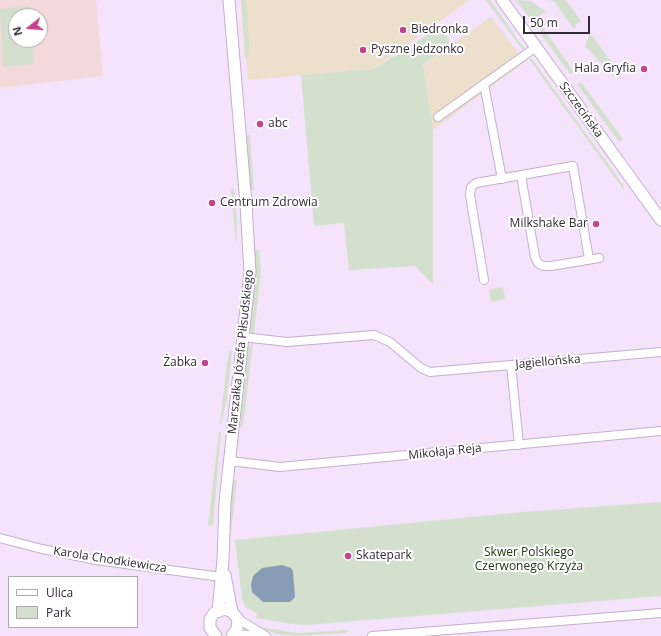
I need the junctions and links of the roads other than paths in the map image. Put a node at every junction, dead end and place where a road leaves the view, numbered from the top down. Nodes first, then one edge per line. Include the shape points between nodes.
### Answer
1 (229, 0) edge
2 (502, 0) edge
3 (536, 47) junction
4 (484, 84) junction
5 (438, 117) dead end
6 (521, 175) junction
7 (502, 178) junction
8 (661, 220) edge
9 (599, 258) dead end
10 (588, 259) junction
11 (484, 280) dead end
12 (243, 337) junction
13 (661, 352) edge
14 (511, 365) junction
15 (661, 431) edge
16 (519, 445) junction
17 (230, 461) junction
18 (0, 538) edge
19 (223, 560) junction
20 (221, 577) junction
21 (218, 611) junction
22 (661, 613) edge
23 (235, 615) junction
24 (233, 635) edge
25 (386, 635) edge
26 (216, 636) edge
27 (266, 636) edge
28 (372, 636) edge

1 - 12 street, Marszałka Józefa Piłsudskiego via 249,247 249,280
2 - 3 street, Szczecińska
3 - 4 street
3 - 8 street, Szczecińska
4 - 5 street
4 - 7 street
6 - 7 street
6 - 10 street via 538,263 551,266
6 - 10 street via 573,166
7 - 11 street via 473,184 470,190
9 - 10 street
12 - 14 street, Jagiellońska via 287,342 369,335 390,342 422,370 436,372
12 - 17 street, Marszałka Józefa Piłsudskiego
13 - 14 street, Jagiellońska
14 - 16 street
15 - 16 street, Mikołaja Reja
16 - 17 street, Mikołaja Reja via 281,467
17 - 19 street, Marszałka Józefa Piłsudskiego
18 - 20 street, Karola Chodkiewicza via 80,557
19 - 20 street, Marszałka Józefa Piłsudskiego
19 - 23 street, Marszałka Józefa Piłsudskiego
20 - 21 street, Marszałka Józefa Piłsudskiego
21 - 23 street via 225,609
21 - 26 street via 212,615 209,623
22 - 25 street
23 - 24 street via 238,624
23 - 27 street
24 - 27 street
25 - 28 street

